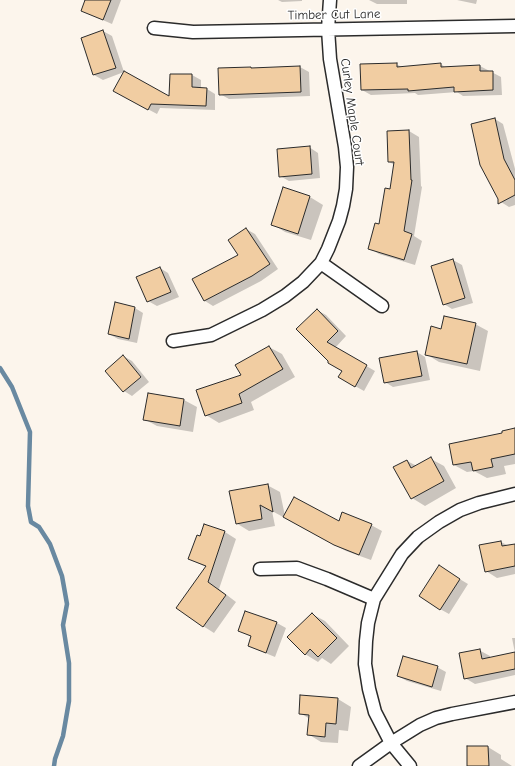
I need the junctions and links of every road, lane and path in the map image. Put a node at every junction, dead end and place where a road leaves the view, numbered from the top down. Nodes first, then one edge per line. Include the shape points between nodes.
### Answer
1 (330, 0) edge
2 (515, 26) edge
3 (154, 28) dead end
4 (328, 29) junction
5 (321, 263) junction
6 (382, 306) dead end
7 (173, 341) dead end
8 (515, 494) edge
9 (260, 569) dead end
10 (374, 600) junction
11 (515, 702) edge
12 (391, 743) junction
13 (359, 766) edge
14 (410, 766) edge

1 - 4 street, Curley Maple Court
2 - 4 street, Timber Cut Lane
3 - 4 street, Timber Cut Lane via 193,32
4 - 5 street, Curley Maple Court via 332,80 347,167 346,189 339,221
5 - 6 street
5 - 7 street, Curley Maple Court via 285,296 237,324 211,336
8 - 10 street via 460,510 418,537 402,554
9 - 10 street via 297,568
10 - 12 street via 368,623 365,664 375,712
11 - 12 street via 436,718
12 - 13 street
12 - 14 street

